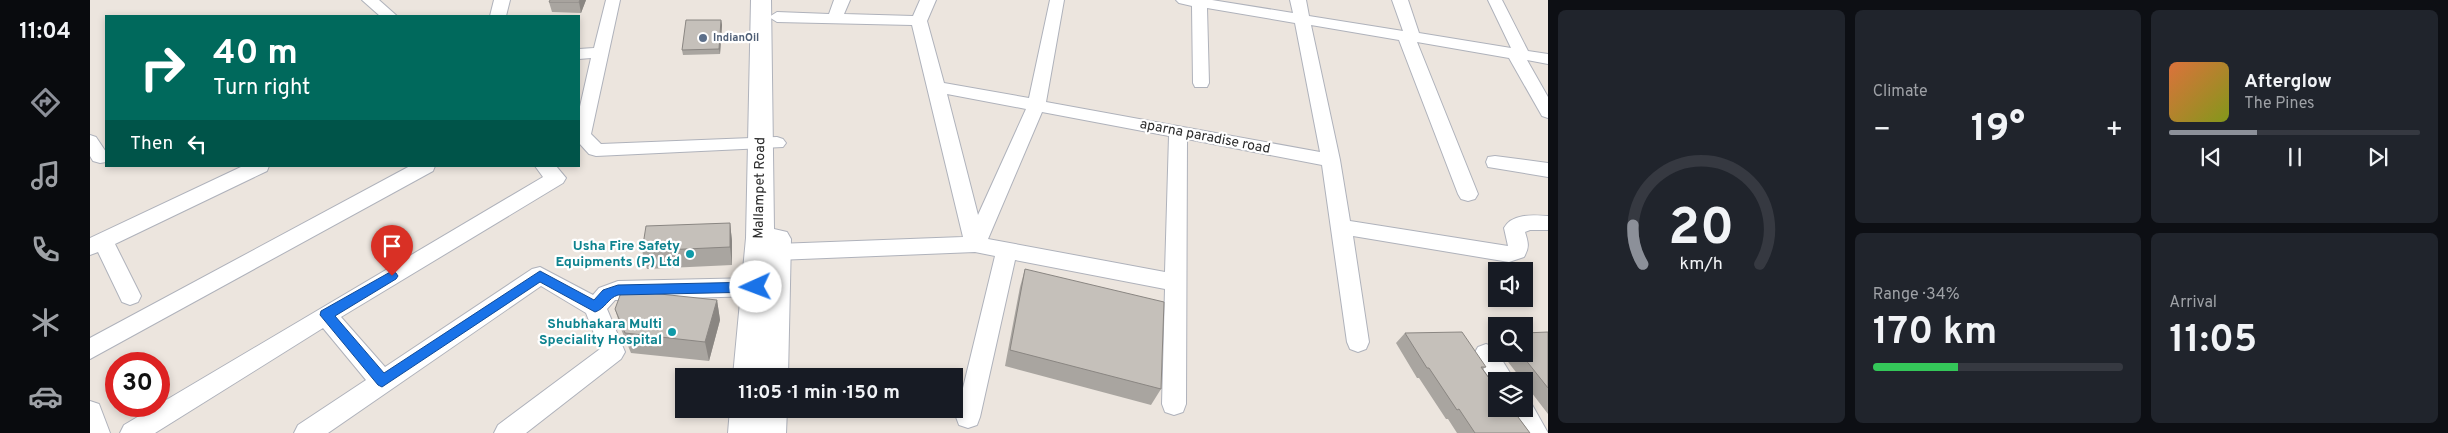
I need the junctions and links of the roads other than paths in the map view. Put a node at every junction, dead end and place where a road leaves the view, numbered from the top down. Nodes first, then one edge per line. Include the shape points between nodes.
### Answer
1 (370, 0) edge
2 (502, 0) edge
3 (613, 0) edge
4 (842, 0) edge
5 (928, 0) edge
6 (1057, 0) edge
7 (1298, 0) edge
8 (1400, 0) edge
9 (1495, 0) edge
10 (1194, 1) edge
11 (771, 6) edge
12 (388, 15) edge
13 (498, 15) edge
14 (835, 19) junction
15 (1301, 19) junction
16 (919, 21) junction
17 (1410, 37) junction
18 (599, 53) junction
19 (580, 54) edge
20 (1519, 55) junction
21 (1548, 60) edge
22 (1201, 83) dead end
23 (937, 87) junction
24 (1036, 106) junction
25 (1546, 106) edge
26 (1178, 132) junction
27 (90, 141) edge
28 (769, 144) junction
29 (99, 158) edge
30 (1331, 160) junction
31 (1495, 162) dead end
32 (258, 167) edge
33 (424, 167) edge
34 (545, 167) edge
35 (1548, 170) edge
36 (1468, 194) dead end
37 (1548, 223) edge
38 (1341, 228) junction
39 (97, 244) edge
40 (975, 244) junction
41 (1007, 251) junction
42 (777, 252) junction
43 (1176, 283) junction
44 (756, 287) junction
45 (130, 296) dead end
46 (595, 307) junction
47 (326, 315) junction
48 (1358, 342) dead end
49 (90, 349) edge
50 (1486, 354) dead end
51 (750, 368) edge
52 (772, 368) edge
53 (1497, 372) edge
54 (382, 381) junction
55 (1174, 404) dead end
56 (90, 412) edge
57 (968, 416) dead end
58 (1526, 417) edge
59 (746, 418) edge
60 (770, 418) edge
61 (98, 433) edge
62 (133, 433) edge
63 (307, 433) edge
64 (507, 433) edge
65 (745, 433) edge
66 (769, 433) edge
67 (1536, 433) edge

1 - 12 street
2 - 13 street
3 - 18 street
4 - 14 street
5 - 16 street
6 - 24 street
7 - 15 street
8 - 17 street
9 - 20 street
10 - 15 street
10 - 22 street
11 - 14 street
11 - 28 main road, Mallampet Road via 762,115
14 - 16 street
15 - 17 street
15 - 30 street
16 - 23 street
17 - 20 street
17 - 36 street
18 - 19 street
18 - 28 street via 582,135 596,150
20 - 21 street
20 - 25 street
23 - 24 street, aparna paradise road
23 - 40 street
24 - 26 street, aparna paradise road
24 - 40 street
26 - 30 street, aparna paradise road
26 - 43 street
27 - 29 street
28 - 42 main road, Mallampet Road
28 - 44 main road, Mallampet Road
30 - 38 street
31 - 35 street
32 - 39 street
33 - 49 street
34 - 47 street via 556,178
37 - 38 street via 1528,222 1514,228 1519,246 1517,251 1509,254
38 - 48 street
39 - 45 street
40 - 41 street
40 - 42 street
41 - 43 street
41 - 57 street
42 - 52 main road, Mallampet Road
43 - 55 street
44 - 46 street via 618,290 607,294
44 - 51 main road, Mallampet Road
46 - 54 street via 540,276
46 - 64 street via 613,352
47 - 54 street
47 - 62 street
50 - 53 street
54 - 63 street
56 - 61 street
58 - 67 street
59 - 65 main road
60 - 66 main road

